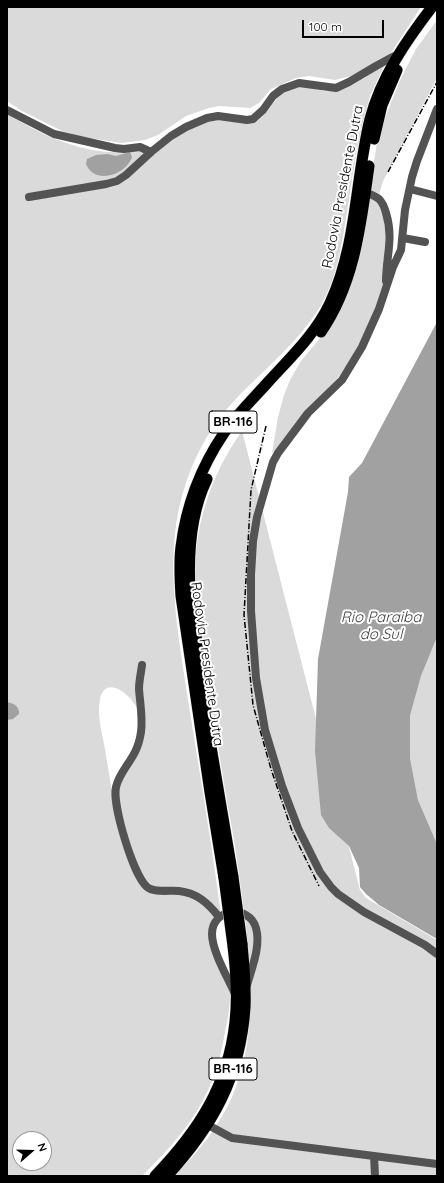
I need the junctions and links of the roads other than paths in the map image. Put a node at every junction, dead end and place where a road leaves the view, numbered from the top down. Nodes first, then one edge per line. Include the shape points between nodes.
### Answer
1 (432, 7) edge
2 (437, 13) edge
3 (398, 54) junction
4 (437, 108) edge
5 (7, 110) edge
6 (151, 152) junction
7 (410, 189) junction
8 (365, 192) junction
9 (437, 196) edge
10 (29, 197) dead end
11 (403, 238) junction
12 (425, 242) dead end
13 (386, 290) junction
14 (142, 665) dead end
15 (228, 877) junction
16 (219, 917) junction
17 (437, 954) edge
18 (240, 996) junction
19 (208, 1125) junction
20 (374, 1156) junction
21 (437, 1164) edge
22 (155, 1176) edge
23 (167, 1176) edge
24 (375, 1176) edge

1 - 3 highway, Rodovia Presidente Dutra / BR-116
2 - 8 highway, Rodovia Presidente Dutra / BR-116 via 408,52 382,105
3 - 6 street via 336,88 299,83 282,89 253,119 218,116 207,118 181,130
3 - 15 highway, Rodovia Presidente Dutra / BR-116 via 381,88 371,118 347,253 329,304 318,325 236,417 224,434 199,479 186,522 181,547 181,596 210,792
4 - 7 street via 417,161
5 - 6 street via 54,134 115,148 140,147
6 - 10 street via 126,176 117,181
7 - 9 street
7 - 11 street
8 - 13 street via 380,200 390,226
8 - 15 highway, Rodovia Presidente Dutra / BR-116 via 353,261 331,318 222,448 205,482 193,527 189,572 191,604
11 - 12 street
11 - 13 street
13 - 17 street via 362,347 342,380 308,413 273,462 257,517 253,541 252,636 264,730 298,828 320,872 331,887 364,912
14 - 16 street via 139,684 141,730 135,752 115,787 118,816 133,862 146,886 155,890 195,896 208,904
15 - 18 highway, Rodovia Presidente Dutra / BR-116, bridge via 238,945
16 - 18 street via 213,926 212,940 222,966
16 - 18 street via 233,912 241,913 250,918 256,929 257,946
18 - 19 highway, Rodovia Presidente Dutra / BR-116 via 245,1007 236,1060
18 - 22 highway, Rodovia Presidente Dutra / BR-116 via 232,1045 216,1093 183,1146
19 - 20 street via 232,1138
19 - 23 highway, Rodovia Presidente Dutra / BR-116
20 - 21 street
20 - 24 street

